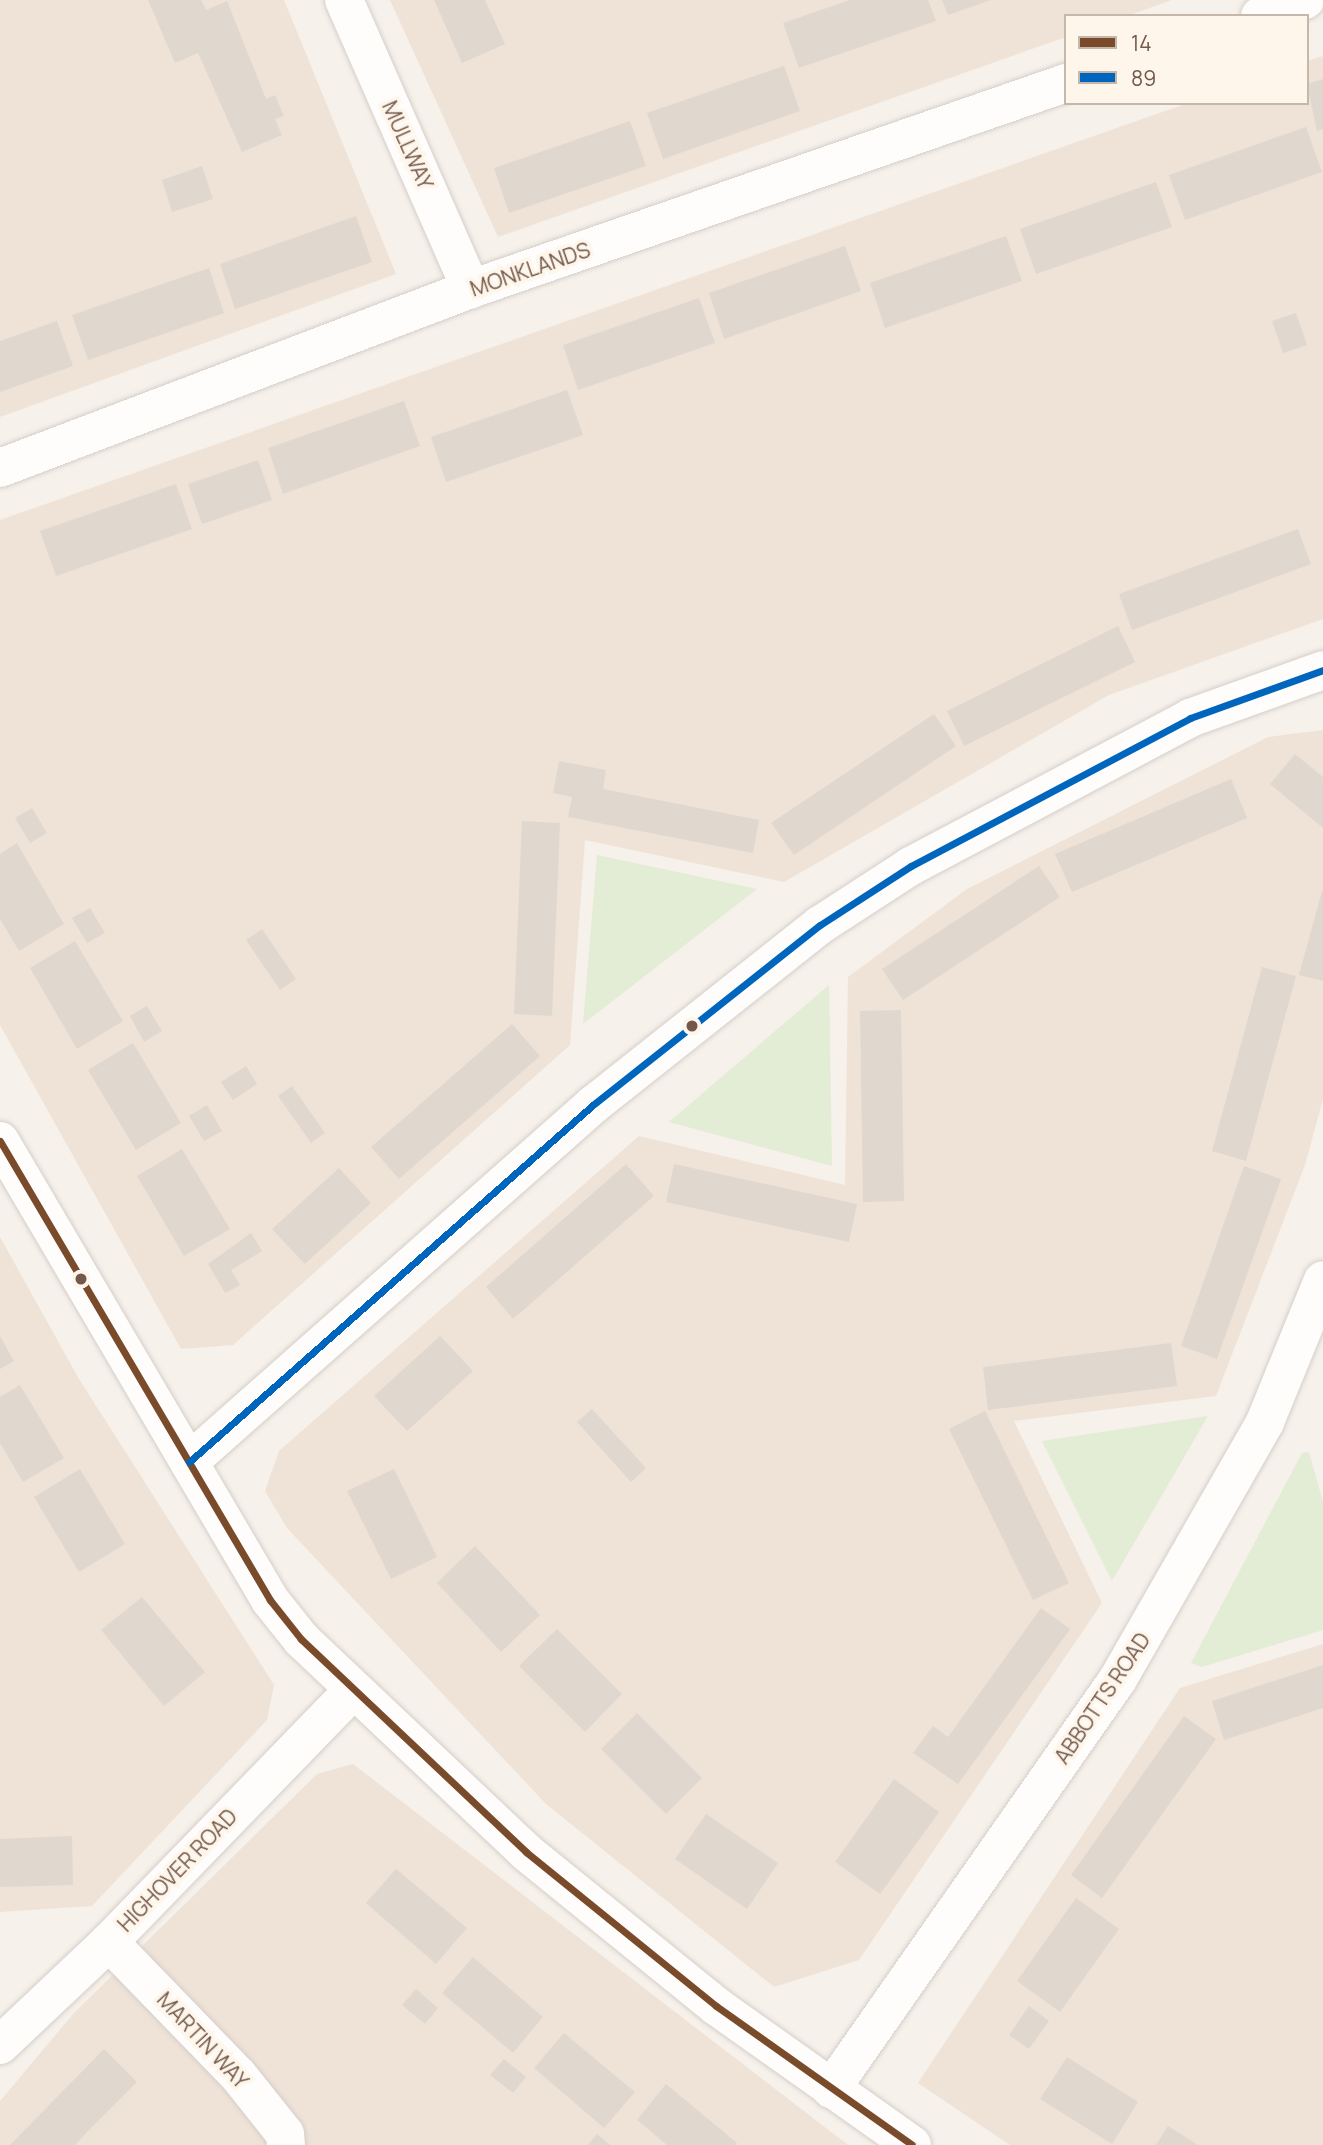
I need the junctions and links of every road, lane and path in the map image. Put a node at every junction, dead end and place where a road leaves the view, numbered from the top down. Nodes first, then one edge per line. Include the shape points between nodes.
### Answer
1 (344, 0) edge
2 (1305, 0) edge
3 (1266, 14) edge
4 (1064, 84) edge
5 (471, 289) junction
6 (0, 468) edge
7 (1323, 670) edge
8 (0, 1141) edge
9 (1323, 1280) edge
10 (189, 1462) junction
11 (351, 1692) junction
12 (108, 1942) junction
13 (0, 2045) edge
14 (831, 2089) junction
15 (286, 2145) edge
16 (912, 2145) edge

1 - 5 street, MULLWAY
2 - 3 street
4 - 5 street, MONKLANDS
5 - 6 street, MONKLANDS
7 - 10 street via 1190,719 911,866 820,925 594,1104
8 - 10 street
9 - 14 street, ABBOTTS ROAD via 1265,1422 1118,1679
10 - 11 street via 270,1600
11 - 12 street, HIGHOVER ROAD
11 - 14 street via 568,1887 716,2006
12 - 13 street, HIGHOVER ROAD
12 - 15 street, MARTIN WAY via 238,2075 285,2134
14 - 16 street

